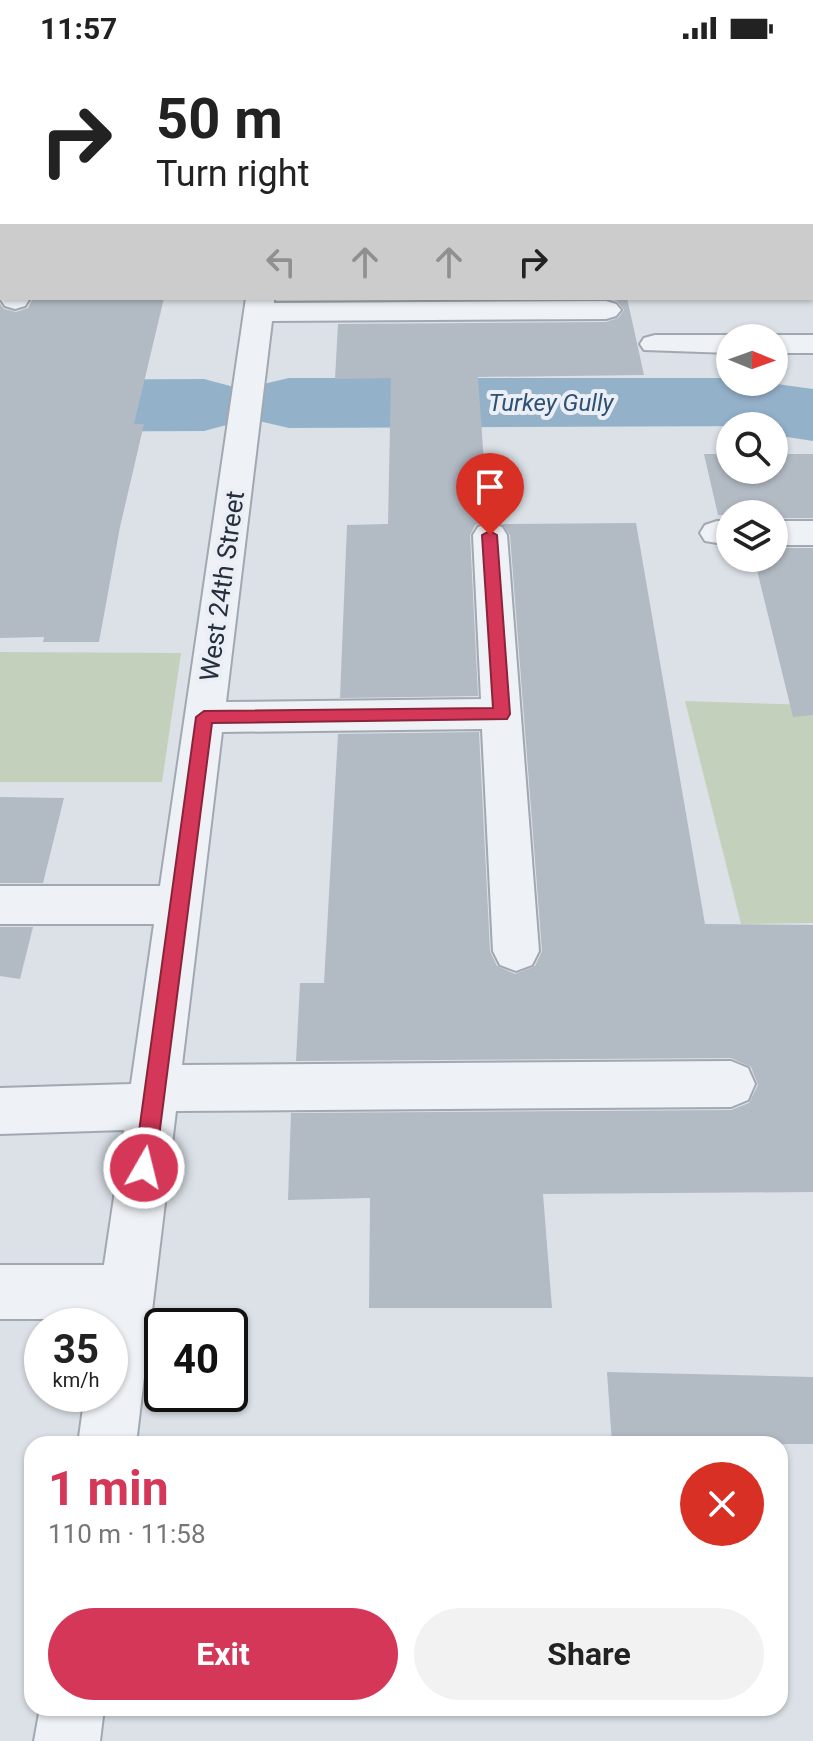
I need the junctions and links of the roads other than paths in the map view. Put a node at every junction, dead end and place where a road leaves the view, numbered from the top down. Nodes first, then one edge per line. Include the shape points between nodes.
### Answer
1 (259, 305) edge
2 (606, 310) dead end
3 (655, 344) dead end
4 (716, 344) edge
5 (788, 344) edge
6 (813, 344) edge
7 (788, 533) edge
8 (813, 533) edge
9 (490, 535) dead end
10 (501, 714) junction
11 (204, 717) junction
12 (0, 905) edge
13 (179, 905) junction
14 (516, 951) dead end
15 (731, 1084) dead end
16 (154, 1097) junction
17 (0, 1111) edge
18 (0, 1292) edge
19 (128, 1292) junction
20 (108, 1436) edge
21 (71, 1716) edge
22 (67, 1741) edge

1 - 2 street
1 - 11 street, West 24th Street
3 - 4 street
5 - 6 street
7 - 8 street
9 - 10 street
10 - 11 street
10 - 14 street
11 - 13 street, West 24th Street
12 - 13 street
13 - 16 street, West 24th Street
15 - 16 street
16 - 17 street
16 - 19 street, West 24th Street
18 - 19 street
19 - 20 street, West 24th Street
21 - 22 street

